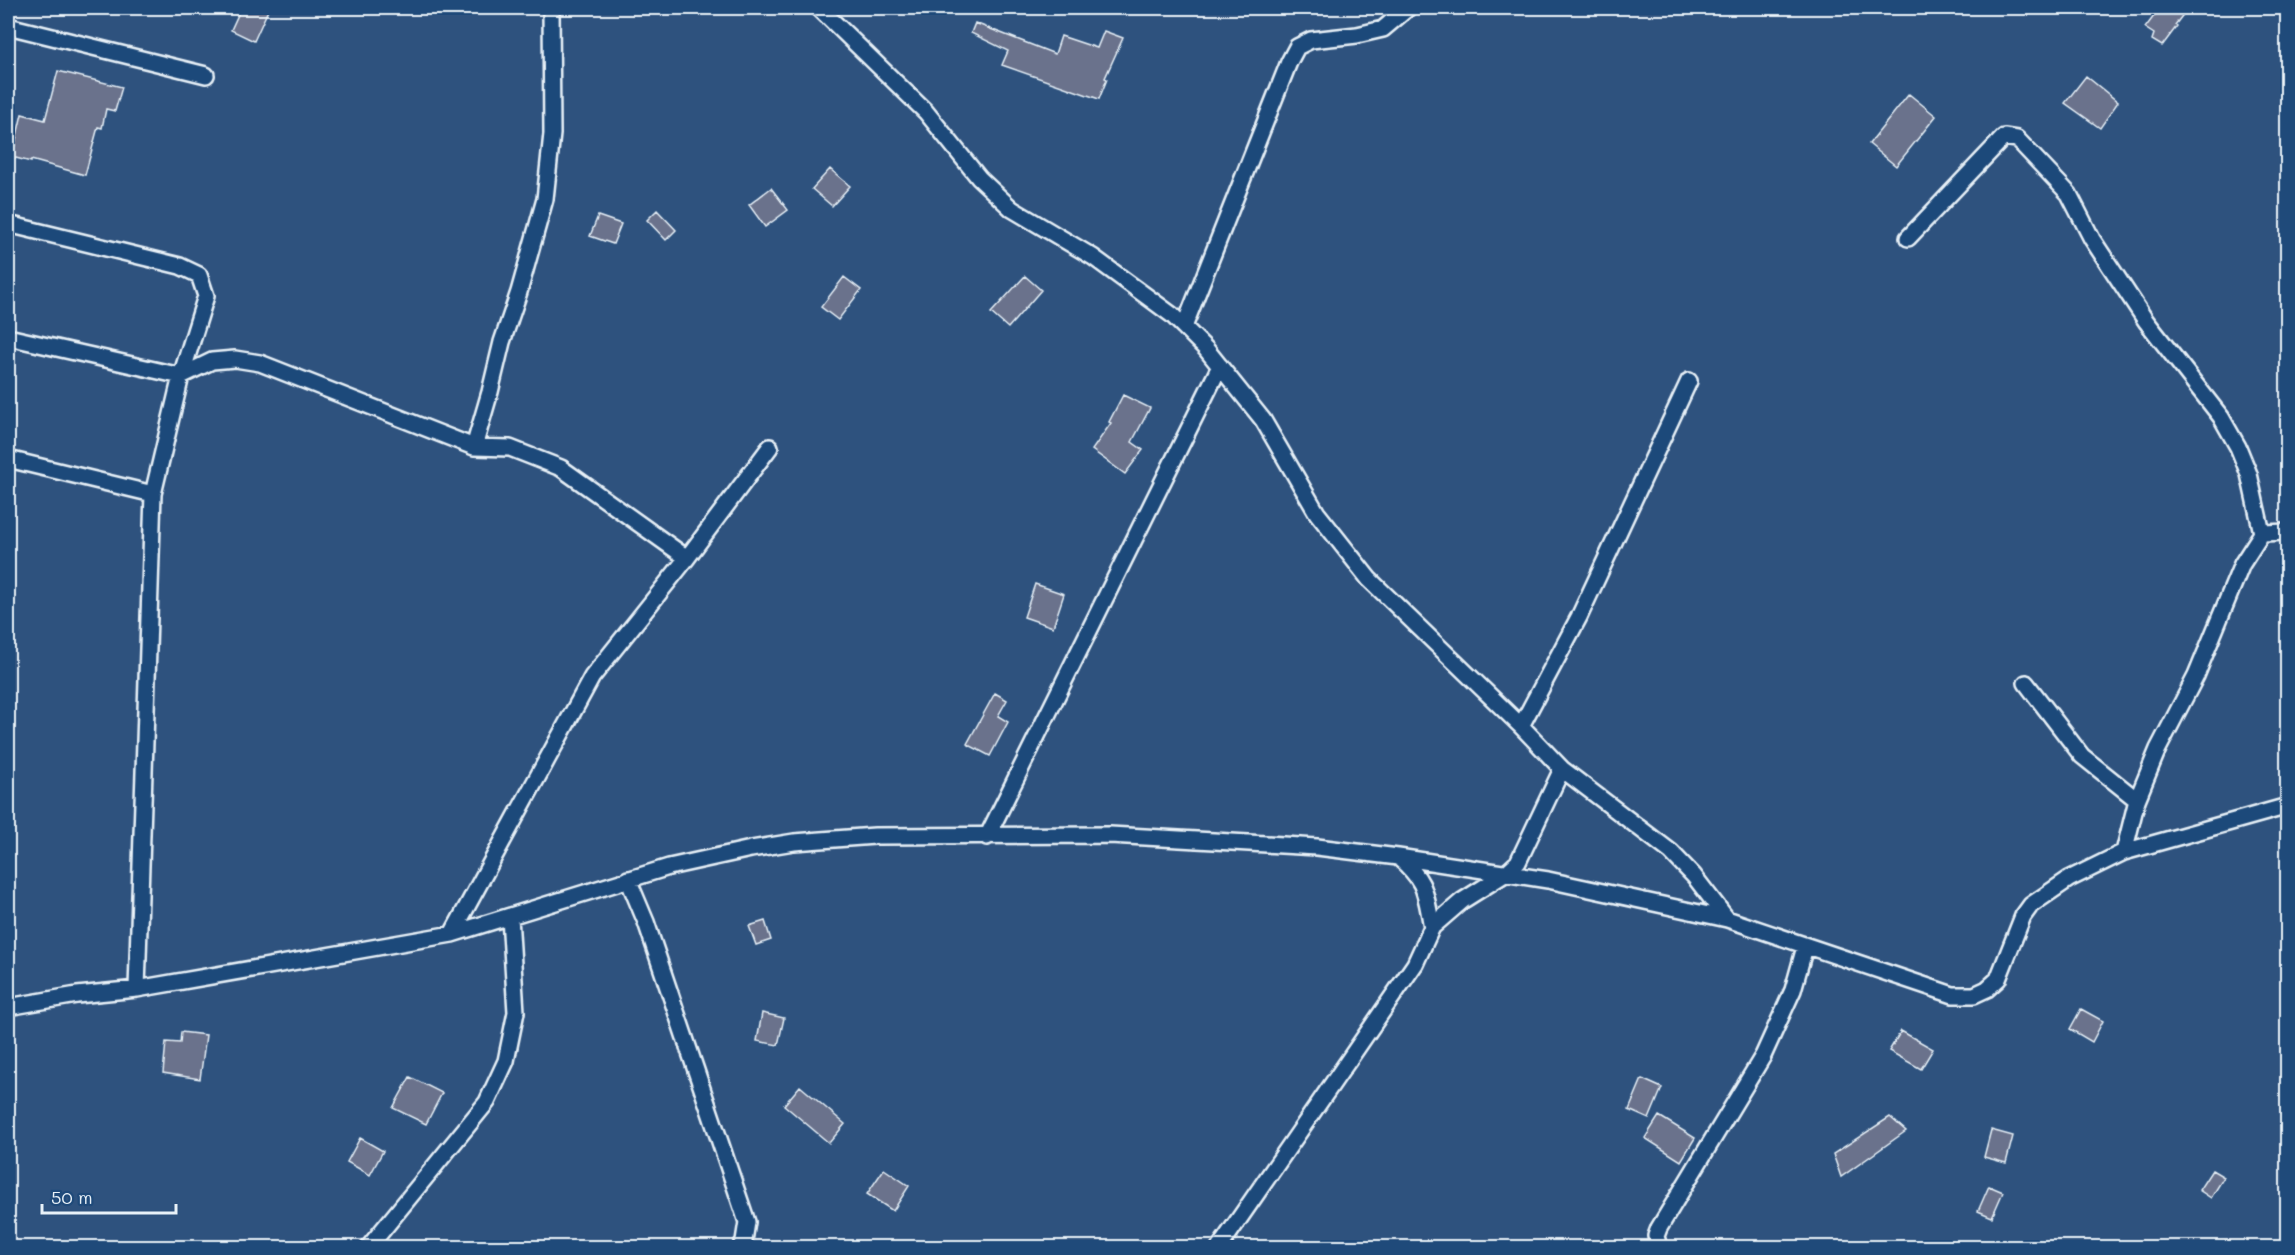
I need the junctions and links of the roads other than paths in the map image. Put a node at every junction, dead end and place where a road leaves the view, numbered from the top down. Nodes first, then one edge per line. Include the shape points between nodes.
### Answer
1 (551, 8) edge
2 (819, 8) edge
3 (1408, 8) edge
4 (8, 26) edge
5 (206, 75) dead end
6 (8, 224) edge
7 (1908, 238) dead end
8 (1184, 327) junction
9 (8, 337) edge
10 (1220, 366) junction
11 (181, 376) junction
12 (1689, 381) dead end
13 (474, 447) junction
14 (770, 447) dead end
15 (8, 459) edge
16 (153, 494) junction
17 (2288, 532) edge
18 (2262, 533) junction
19 (687, 558) junction
20 (2026, 683) dead end
21 (1521, 726) junction
22 (1562, 770) junction
23 (2137, 800) junction
24 (2288, 806) edge
25 (987, 837) junction
26 (2124, 852) junction
27 (1398, 857) junction
28 (1505, 874) junction
29 (628, 879) junction
30 (510, 917) junction
31 (1727, 919) junction
32 (1432, 927) junction
33 (452, 934) junction
34 (1805, 947) junction
35 (136, 989) junction
36 (8, 1007) edge
37 (746, 1245) edge
38 (368, 1248) edge
39 (1219, 1248) edge
40 (1659, 1248) edge

1 - 13 street via 552,134 545,199
2 - 8 street via 926,112 979,178 1012,209 1094,256
3 - 8 street via 1383,29 1311,40 1297,47
4 - 5 street
6 - 11 street via 180,266 199,275 206,296
7 - 18 street via 2004,137 2017,139 2069,194 2092,239 2146,321 2221,417 2248,474
8 - 10 street
9 - 11 street
10 - 21 street via 1263,420 1317,513 1369,579
10 - 25 street
11 - 13 street via 212,361 260,363
11 - 16 street
12 - 21 street via 1579,617
13 - 19 street via 510,448 561,468
14 - 19 street
15 - 16 street
16 - 35 street
17 - 18 street
18 - 23 street via 2242,564 2215,635
19 - 33 street via 592,677
20 - 23 street via 2082,756
21 - 22 street
22 - 28 street via 1518,862
22 - 31 street via 1671,852
23 - 26 street
24 - 26 street
25 - 27 street via 1110,836 1317,847
25 - 29 street via 875,836 794,842
26 - 34 street via 2069,879 2031,905 1998,979 1974,995 1953,995
27 - 28 street
27 - 32 street via 1415,872 1425,889
28 - 31 street
28 - 32 street via 1462,901
29 - 30 street
29 - 37 street via 747,1222
30 - 33 street
30 - 38 street via 516,1012 506,1061 487,1102
31 - 34 street
32 - 39 street via 1415,964
33 - 35 street
34 - 40 street via 1793,990 1762,1056 1659,1228
35 - 36 street

